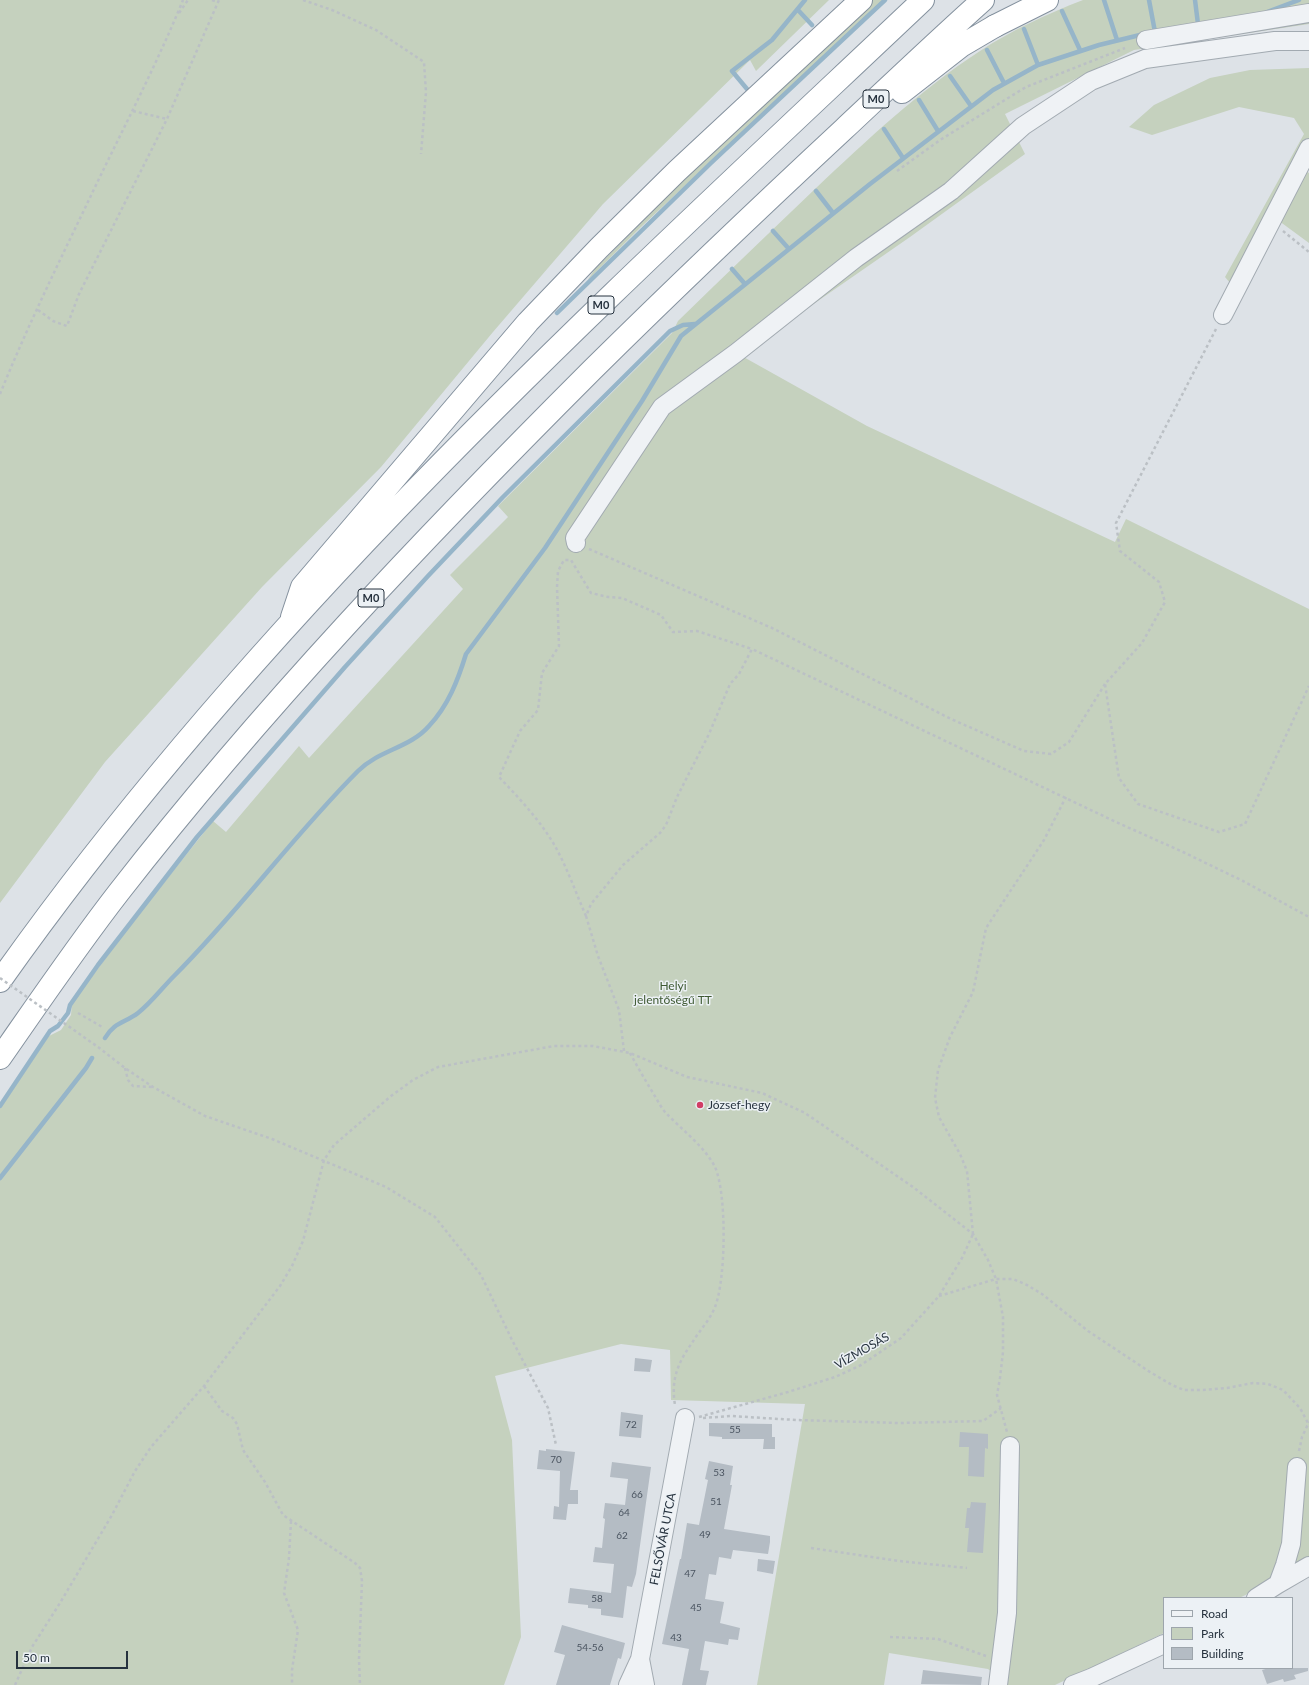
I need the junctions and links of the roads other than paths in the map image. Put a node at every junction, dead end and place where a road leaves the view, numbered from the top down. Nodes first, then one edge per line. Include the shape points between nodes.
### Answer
1 (861, 0) edge
2 (923, 0) edge
3 (983, 0) edge
4 (1047, 0) edge
5 (850, 8) edge
6 (1309, 13) edge
7 (1146, 40) road end
8 (1309, 42) edge
9 (1309, 148) edge
10 (790, 180) junction
11 (1223, 314) road end
12 (576, 543) road end
13 (291, 622) junction
14 (0, 981) edge
15 (0, 1058) edge
16 (685, 1418) road end
17 (1010, 1446) road end
18 (1297, 1467) road end
19 (1309, 1566) edge
20 (1278, 1584) junction
21 (1258, 1597) edge
22 (1163, 1644) edge
23 (640, 1659) junction
24 (999, 1683) edge
25 (628, 1685) edge
26 (645, 1685) edge
27 (1073, 1685) edge

1 - 5 highway
2 - 13 highway, M0 via 584,321 437,468
3 - 10 highway, M0
4 - 10 highway via 960,46
5 - 13 highway via 677,171 528,322 302,587
6 - 7 street
8 - 12 street via 1275,40 1145,59 1091,81 1023,126 952,191 856,258 736,353 662,407 575,538
9 - 11 street
10 - 15 highway, M0 via 669,294 491,471 339,632 170,828 117,894
13 - 14 highway, M0 via 135,802
16 - 23 street, FELSŐVÁR UTCA
17 - 24 street via 1007,1605
18 - 20 street via 1291,1544
19 - 20 street
20 - 21 street
22 - 27 street
23 - 25 street, FELSŐVÁR UTCA
23 - 26 street, FELSŐVÁR UTCA

